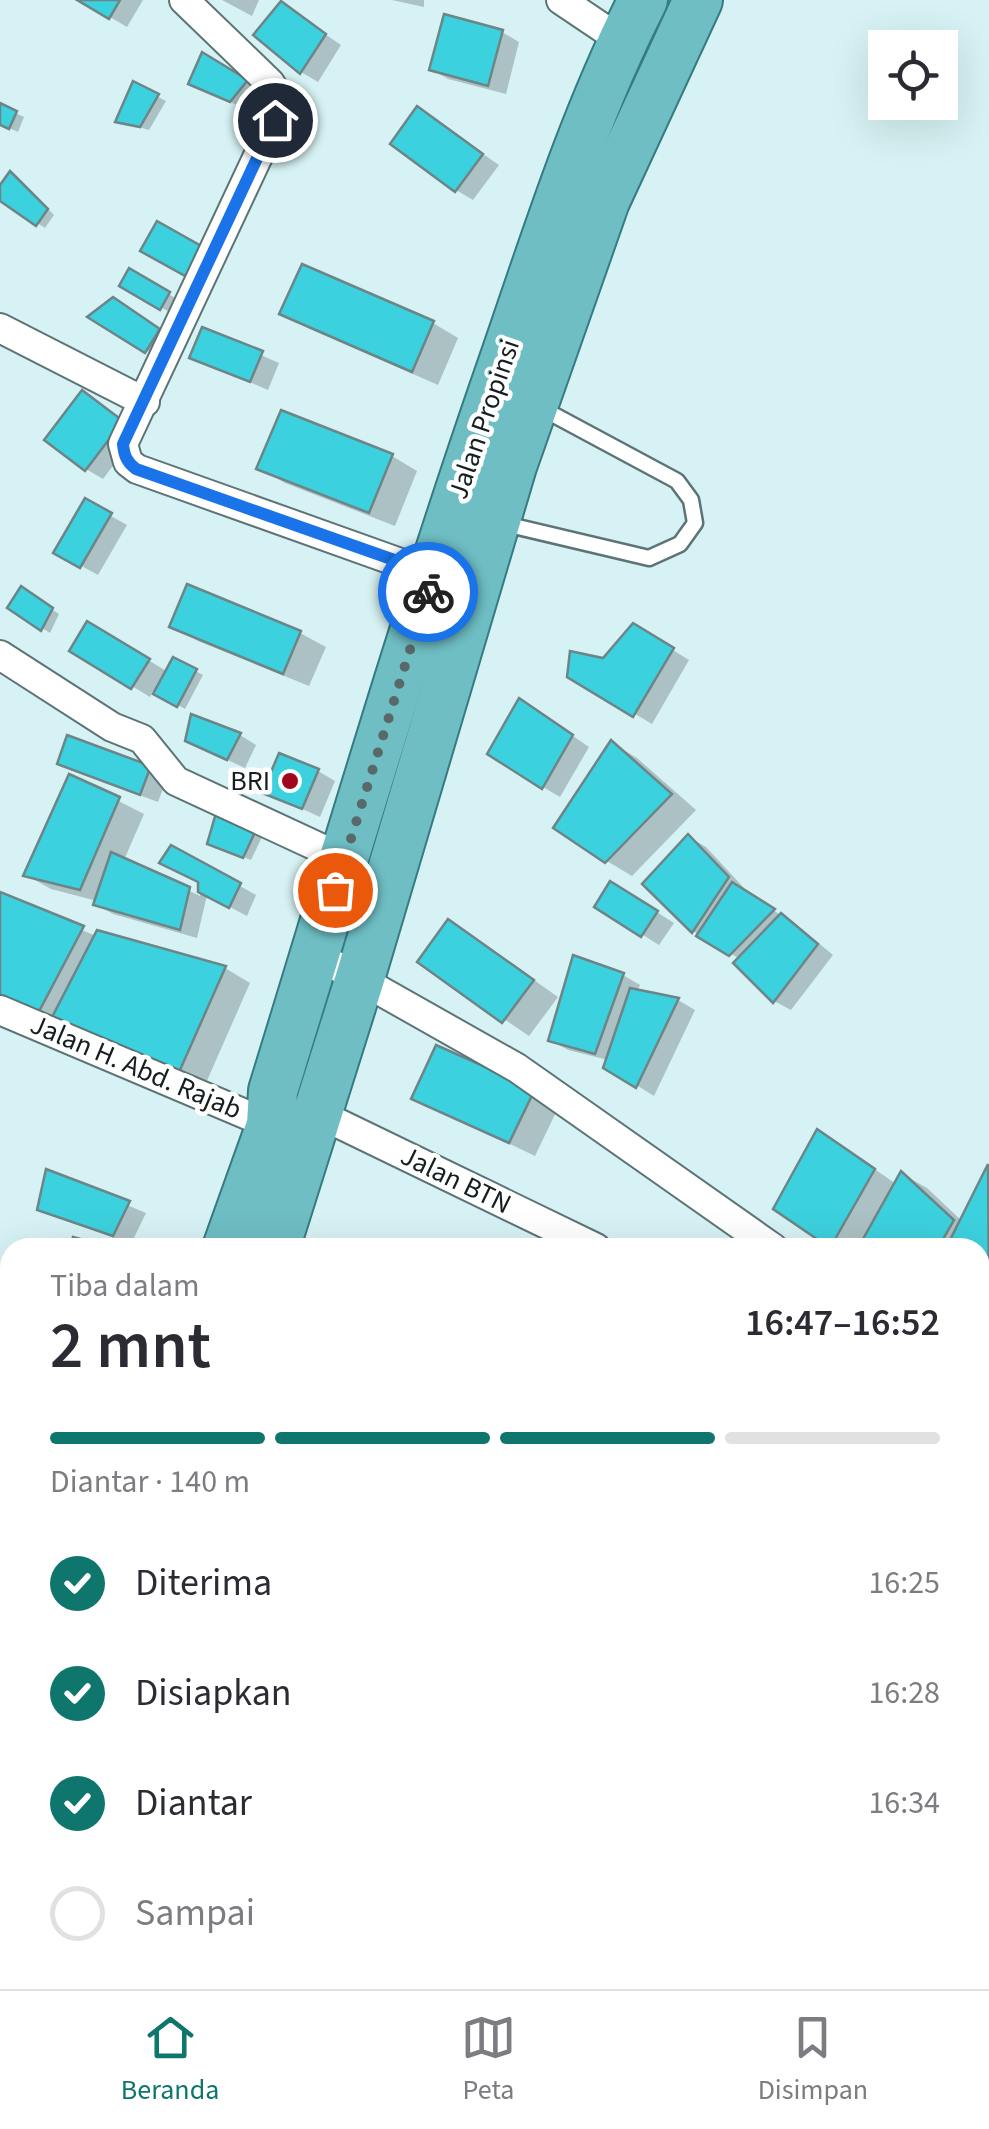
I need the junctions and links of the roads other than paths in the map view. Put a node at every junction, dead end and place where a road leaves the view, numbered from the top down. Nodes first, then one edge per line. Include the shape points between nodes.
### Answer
1 (184, 0) edge
2 (561, 0) edge
3 (698, 0) edge
4 (633, 21) edge
5 (0, 328) edge
6 (514, 396) junction
7 (144, 402) junction
8 (496, 522) junction
9 (434, 574) junction
10 (0, 656) edge
11 (344, 859) junction
12 (315, 954) junction
13 (360, 978) junction
14 (0, 1010) edge
15 (293, 1118) junction
16 (233, 1238) edge
17 (275, 1238) edge
18 (573, 1238) edge
19 (760, 1238) edge

1 - 7 street via 270,83 278,105
2 - 4 street
3 - 6 highway
4 - 6 highway, Jalan Propinsi via 561,192
5 - 7 street
6 - 8 highway
6 - 8 lane via 677,481 694,523 680,544 649,558
6 - 9 highway, Jalan Propinsi
7 - 9 street via 123,444 136,469
8 - 13 highway
9 - 11 highway, Jalan Propinsi
10 - 11 street via 142,739 176,782
11 - 12 highway, Jalan Propinsi
12 - 13 street
12 - 15 highway, Jalan Propinsi via 273,1091
13 - 15 highway
13 - 19 street via 517,1068
14 - 15 street, Jalan H. Abd. Rajab
15 - 16 highway, Jalan Propinsi
15 - 17 highway
15 - 18 street, Jalan BTN

